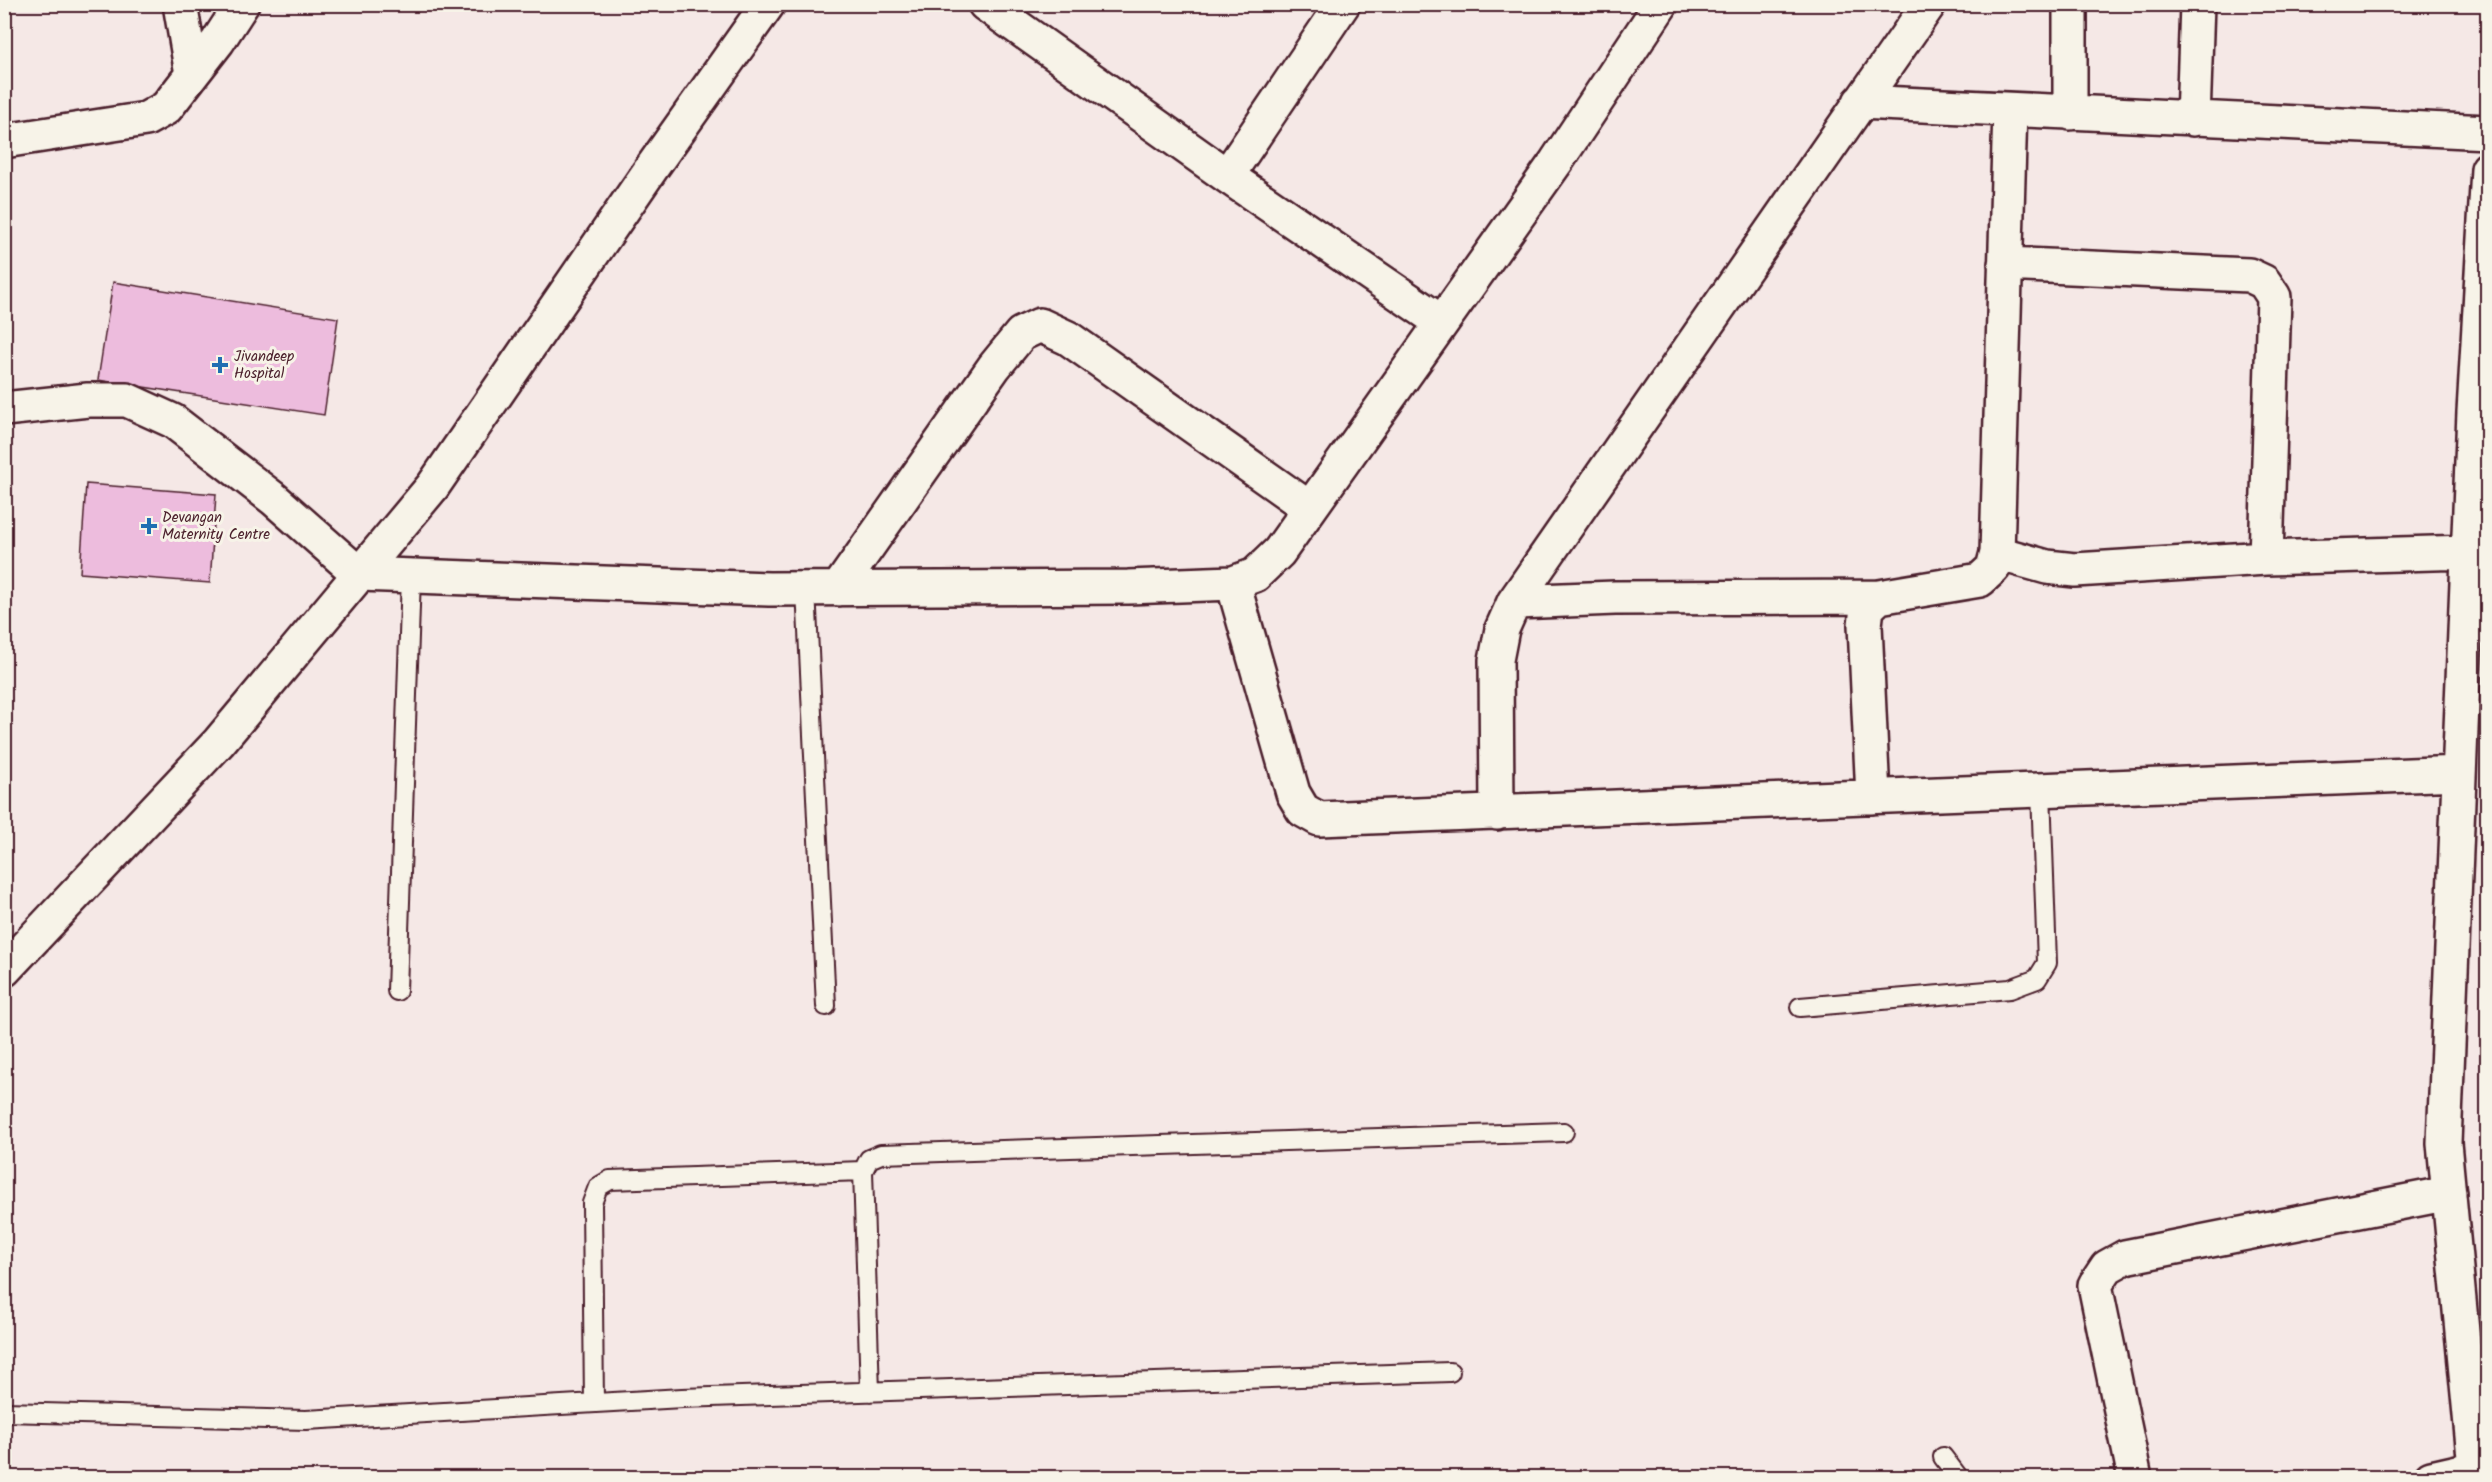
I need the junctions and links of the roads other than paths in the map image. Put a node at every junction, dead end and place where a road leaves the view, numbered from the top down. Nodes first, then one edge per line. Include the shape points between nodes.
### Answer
1 (180, 4) edge
2 (243, 4) edge
3 (768, 4) edge
4 (985, 4) edge
5 (1343, 4) edge
6 (1661, 4) edge
7 (1929, 4) edge
8 (2070, 4) edge
9 (2197, 4) edge
10 (192, 74) junction
11 (1860, 102) junction
12 (2010, 110) junction
13 (2070, 113) junction
14 (2193, 118) junction
15 (2487, 132) edge
16 (4, 141) edge
17 (2487, 169) edge
18 (1227, 176) junction
19 (2005, 264) junction
20 (1441, 322) junction
21 (4, 410) edge
22 (2481, 412) edge
23 (1309, 508) junction
24 (2468, 552) junction
25 (1997, 553) junction
26 (2266, 558) junction
27 (359, 574) junction
28 (411, 576) junction
29 (1233, 583) junction
30 (806, 589) junction
31 (838, 589) junction
32 (1879, 597) junction
33 (1514, 602) junction
34 (2477, 611) edge
35 (2459, 773) junction
36 (2041, 790) junction
37 (1873, 797) junction
38 (1497, 813) junction
39 (4, 970) edge
40 (397, 991) dead end
41 (826, 1006) dead end
42 (1800, 1007) dead end
43 (1564, 1132) dead end
44 (863, 1171) junction
45 (2449, 1193) junction
46 (2476, 1352) edge
47 (1450, 1372) dead end
48 (870, 1392) junction
49 (594, 1403) junction
50 (4, 1412) edge
51 (1943, 1457) dead end
52 (2475, 1472) edge
53 (1959, 1478) edge
54 (2135, 1478) edge
55 (2431, 1478) edge

1 - 10 main road
2 - 10 main road
3 - 27 main road via 433,486
4 - 18 main road
5 - 18 main road
6 - 20 main road via 1556,162
7 - 11 main road
8 - 13 main road
9 - 14 main road
10 - 16 main road via 166,108 146,119
11 - 12 main road
11 - 33 main road
12 - 13 main road
12 - 19 main road
13 - 14 main road
14 - 15 main road
17 - 22 main road
18 - 20 main road
19 - 25 main road
19 - 26 main road via 2249,275 2264,282 2274,297
20 - 23 main road
21 - 27 main road via 88,400 127,400 173,421 274,499
22 - 24 main road
23 - 29 main road via 1279,552 1254,575
23 - 31 main road via 1068,338 1040,325 1021,334 994,367
24 - 26 main road
24 - 34 main road
25 - 26 main road via 2047,567 2075,570
25 - 32 main road via 1994,568 1980,580
27 - 28 main road
27 - 39 main road via 219,742
28 - 30 main road
28 - 40 lane
29 - 31 main road
29 - 38 main road via 1293,793 1303,810 1319,819
30 - 31 main road
30 - 41 lane
32 - 33 main road
32 - 37 main road via 1867,608 1864,625
33 - 38 main road via 1502,629 1496,660
34 - 35 main road
35 - 36 main road
35 - 45 main road via 2444,1143
36 - 37 main road
36 - 42 lane via 2047,963 2037,979 2010,989
37 - 38 main road
43 - 44 lane via 881,1154 869,1159
44 - 48 lane
44 - 49 lane via 610,1180 598,1187 592,1203
45 - 46 main road
45 - 54 main road via 2125,1257 2107,1267 2096,1285
46 - 52 main road
47 - 48 lane
48 - 49 lane
49 - 50 lane via 306,1420
51 - 53 lane
52 - 55 main road

